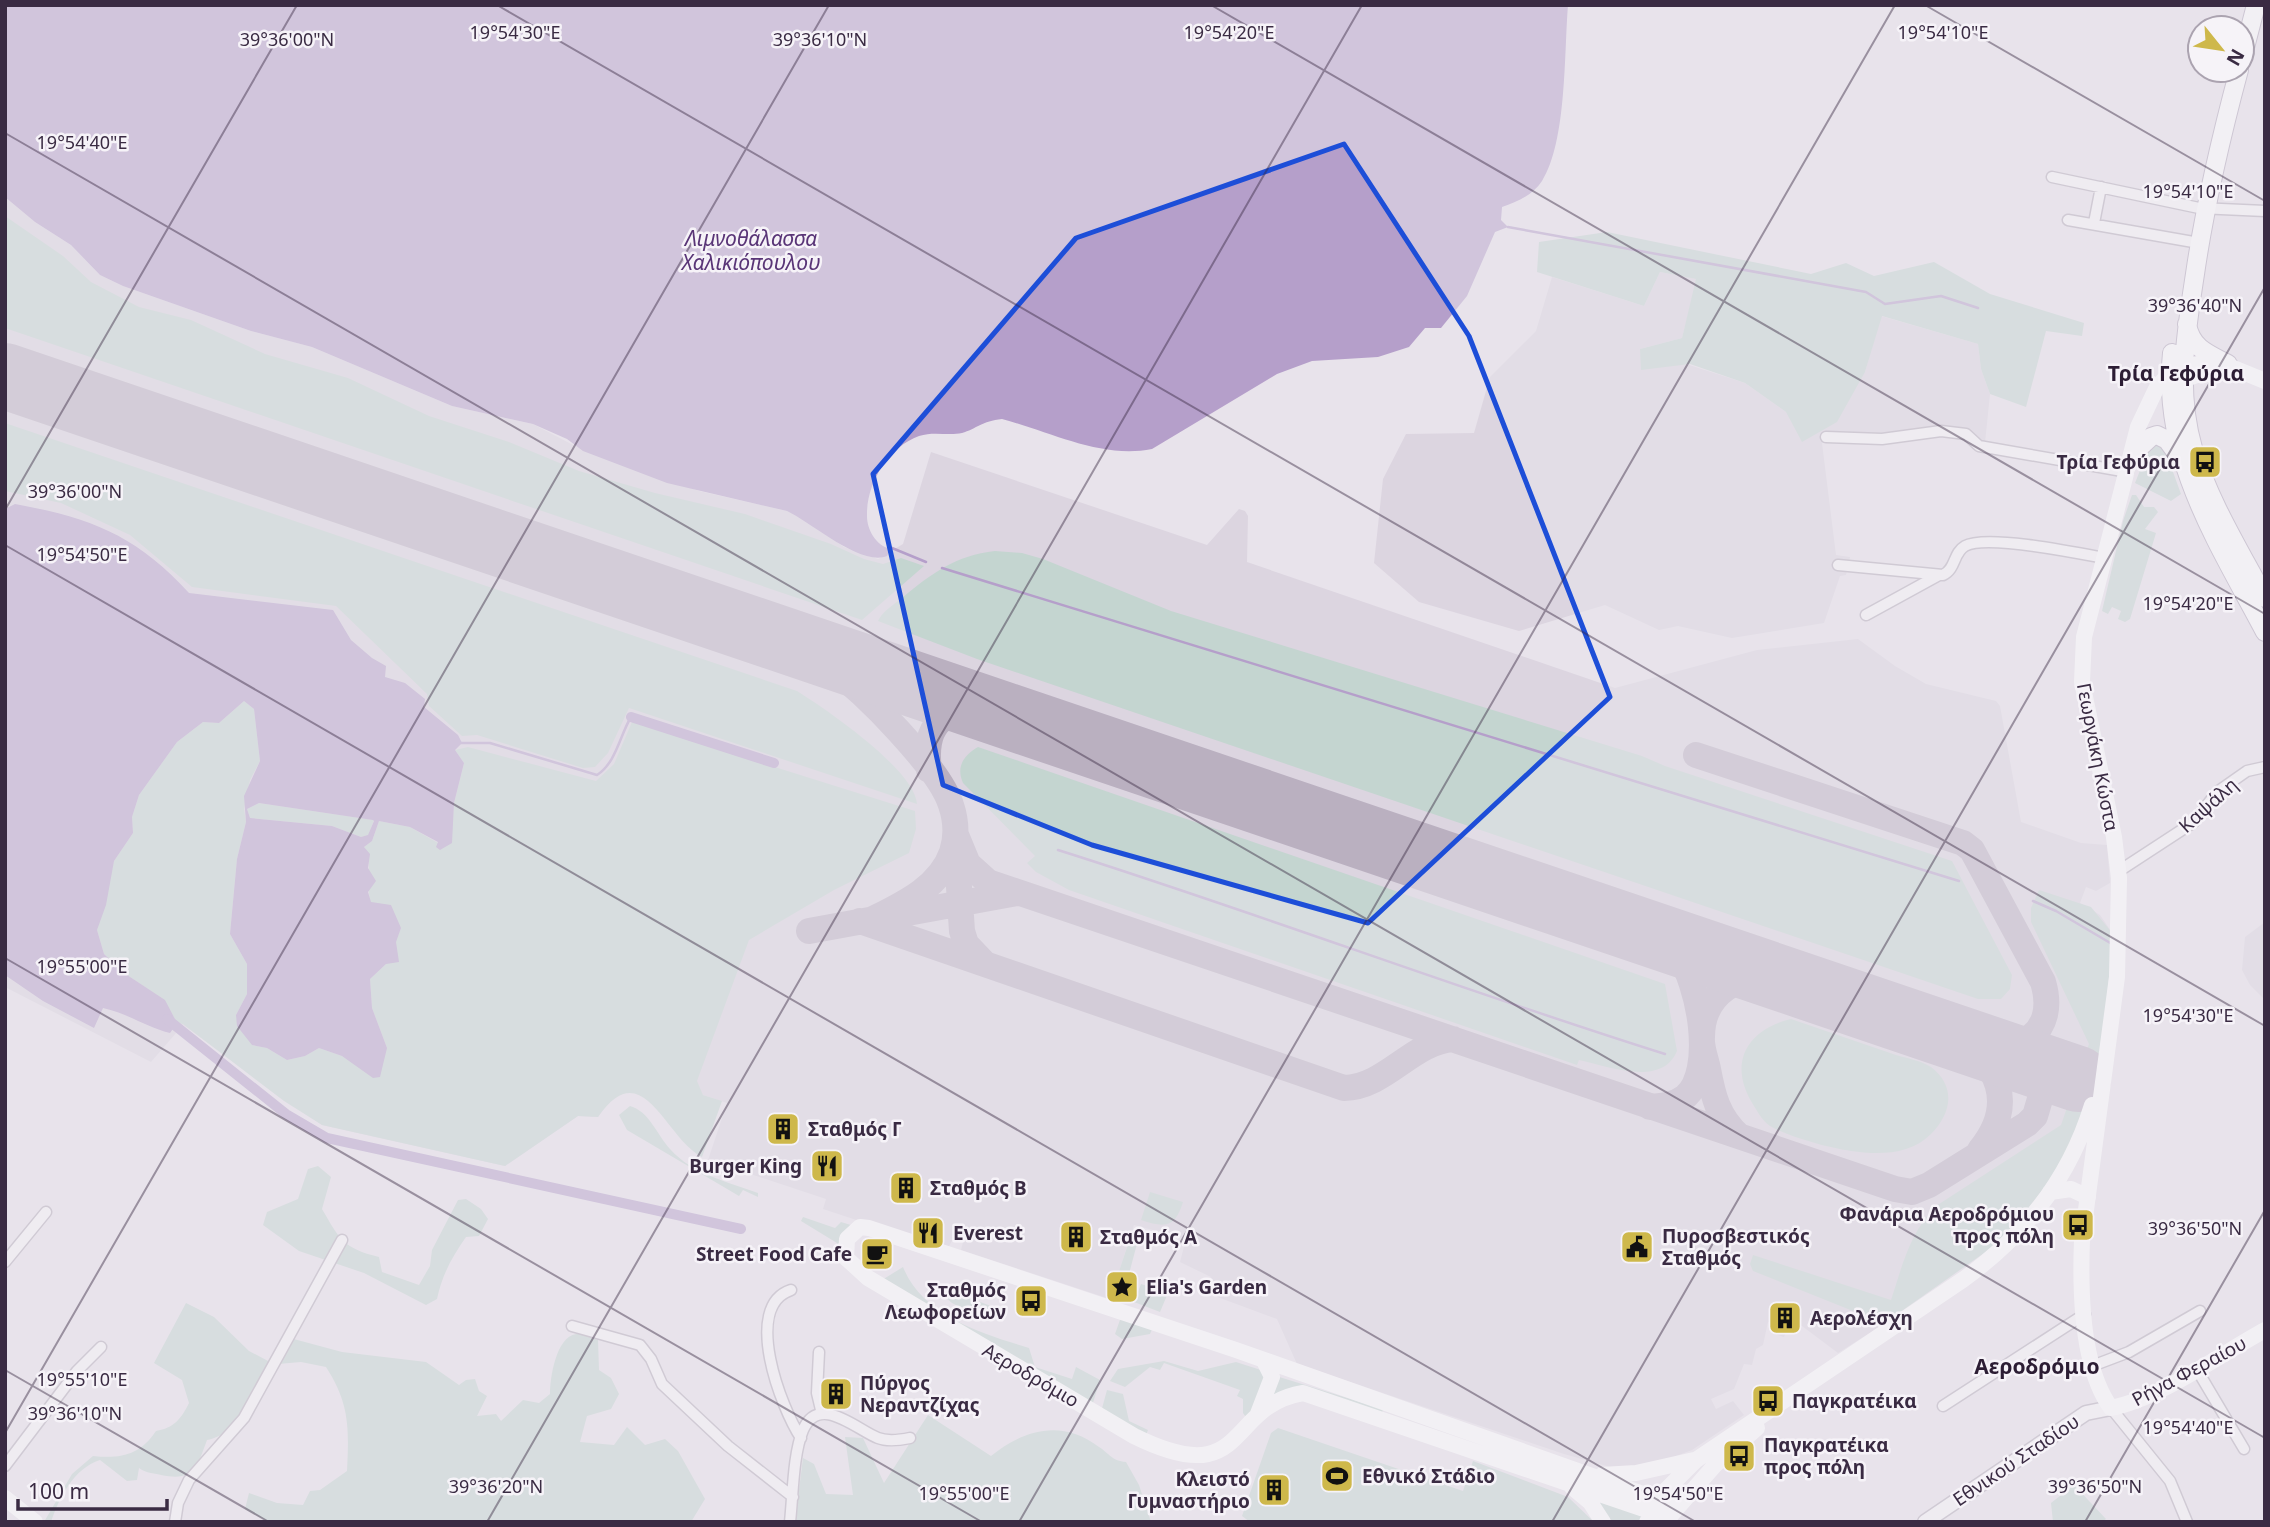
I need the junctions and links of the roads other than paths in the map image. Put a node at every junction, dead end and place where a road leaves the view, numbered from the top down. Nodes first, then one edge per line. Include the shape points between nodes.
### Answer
1 (2236, 84) edge
2 (2052, 177) dead end
3 (2101, 187) junction
4 (2206, 209) junction
5 (2265, 211) edge
6 (2068, 220) dead end
7 (2094, 223) junction
8 (2199, 244) junction
9 (2186, 321) junction
10 (2228, 364) junction
11 (2247, 374) junction
12 (2181, 378) junction
13 (2265, 381) edge
14 (1825, 437) dead end
15 (2182, 461) junction
16 (2132, 462) junction
17 (2104, 558) junction
18 (1839, 565) dead end
19 (1940, 575) junction
20 (2265, 597) edge
21 (1866, 615) dead end
22 (2265, 632) edge
23 (2265, 767) edge
24 (2119, 870) junction
25 (2107, 1056) junction
26 (2094, 1147) junction
27 (2056, 1184) junction
28 (2088, 1193) junction
29 (46, 1212) dead end
30 (342, 1240) dead end
31 (5, 1262) edge
32 (791, 1290) dead end
33 (2200, 1311) dead end
34 (2085, 1314) junction
35 (572, 1326) dead end
36 (2265, 1330) edge
37 (101, 1347) dead end
38 (820, 1352) dead end
39 (1264, 1361) junction
40 (2092, 1366) junction
41 (2196, 1368) junction
42 (1797, 1391) junction
43 (1943, 1406) dead end
44 (2111, 1409) junction
45 (822, 1414) junction
46 (1255, 1420) junction
47 (1424, 1424) junction
48 (801, 1438) junction
49 (910, 1438) dead end
50 (2244, 1449) dead end
51 (1696, 1460) junction
52 (5, 1466) edge
53 (1589, 1474) junction
54 (1562, 1480) junction
55 (793, 1497) junction
56 (5, 1498) edge
57 (1653, 1511) edge
58 (1671, 1515) edge
59 (1935, 1519) edge
60 (35, 1522) edge
61 (175, 1522) edge
62 (790, 1522) edge
63 (1603, 1522) edge
64 (2187, 1522) edge

1 - 4 main road
2 - 3 street
3 - 4 street
3 - 7 street
4 - 5 street
4 - 8 main road
6 - 7 street
7 - 8 street
8 - 9 main road
8 - 12 main road via 2182,294
9 - 10 main road via 2189,336 2199,349
9 - 12 main road
10 - 11 main road
10 - 12 main road via 2216,361
11 - 12 main road via 2216,371
11 - 13 main road
12 - 15 main road via 2172,420
12 - 16 main road, Γεωργάκη Κώστα via 2156,405
12 - 20 main road via 2192,445 2203,474
14 - 16 street via 1882,439 1963,433 1979,446
15 - 16 main road via 2172,445 2157,435
15 - 22 main road via 2206,521
16 - 17 main road, Γεωργάκη Κώστα
17 - 19 street via 2015,544 1970,544 1961,549 1951,570
17 - 24 main road, Γεωργάκη Κώστα via 2084,637 2082,682
18 - 19 street
19 - 21 street
23 - 24 street, Καψάλη via 2247,771 2217,792 2194,822
24 - 25 main road, Γεωργάκη Κώστα via 2117,967
25 - 26 main road, Γεωργάκη Κώστα
25 - 27 main road, Γεωργάκη Κώστα via 2081,1139
26 - 27 main road, Γεωργάκη Κώστα
26 - 28 main road, Γεωργάκη Κώστα
27 - 28 main road
27 - 42 main road, Γεωργάκη Κώστα via 2016,1236 1987,1263
28 - 34 main road, Γεωργάκη Κώστα via 2081,1254
29 - 31 street
30 - 61 street via 244,1419 185,1487
32 - 48 street via 777,1298 767,1315 767,1326 773,1370
33 - 40 street via 2129,1352
34 - 40 main road, Γεωργάκη Κώστα
34 - 43 street
35 - 55 street via 640,1345 662,1384
36 - 41 main road, Ρήγα Φεραίου
37 - 52 street via 77,1371
38 - 45 street via 817,1393
39 - 46 main road via 1272,1377
39 - 46 main road, Αεροδρόμιο via 869,1228 856,1230 845,1246 850,1263 867,1278 1154,1446 1186,1455 1214,1453 1226,1448
39 - 47 main road, Αεροδρόμιο
40 - 44 main road, Γεωργάκη Κώστα
41 - 44 main road, Ρήγα Φεραίου via 2143,1398
41 - 50 street
42 - 51 main road, Γεωργάκη Κώστα
42 - 58 main road, Γεωργάκη Κώστα via 1715,1465
44 - 59 street, Εθνικού Σταδίου via 2086,1413
44 - 64 street via 2171,1481
45 - 48 street via 807,1422
45 - 49 street via 877,1438
46 - 47 main road, Αεροδρόμιο via 1279,1401 1303,1393
47 - 53 main road, Αεροδρόμιο
47 - 54 main road, Αεροδρόμιο
48 - 55 street
51 - 53 main road via 1636,1473
51 - 57 main road, Γεωργάκη Κώστα
53 - 57 main road, Αεροδρόμιο
54 - 57 main road, Αεροδρόμιο
54 - 63 main road via 1590,1503
55 - 62 street
56 - 60 main road
57 - 58 main road

